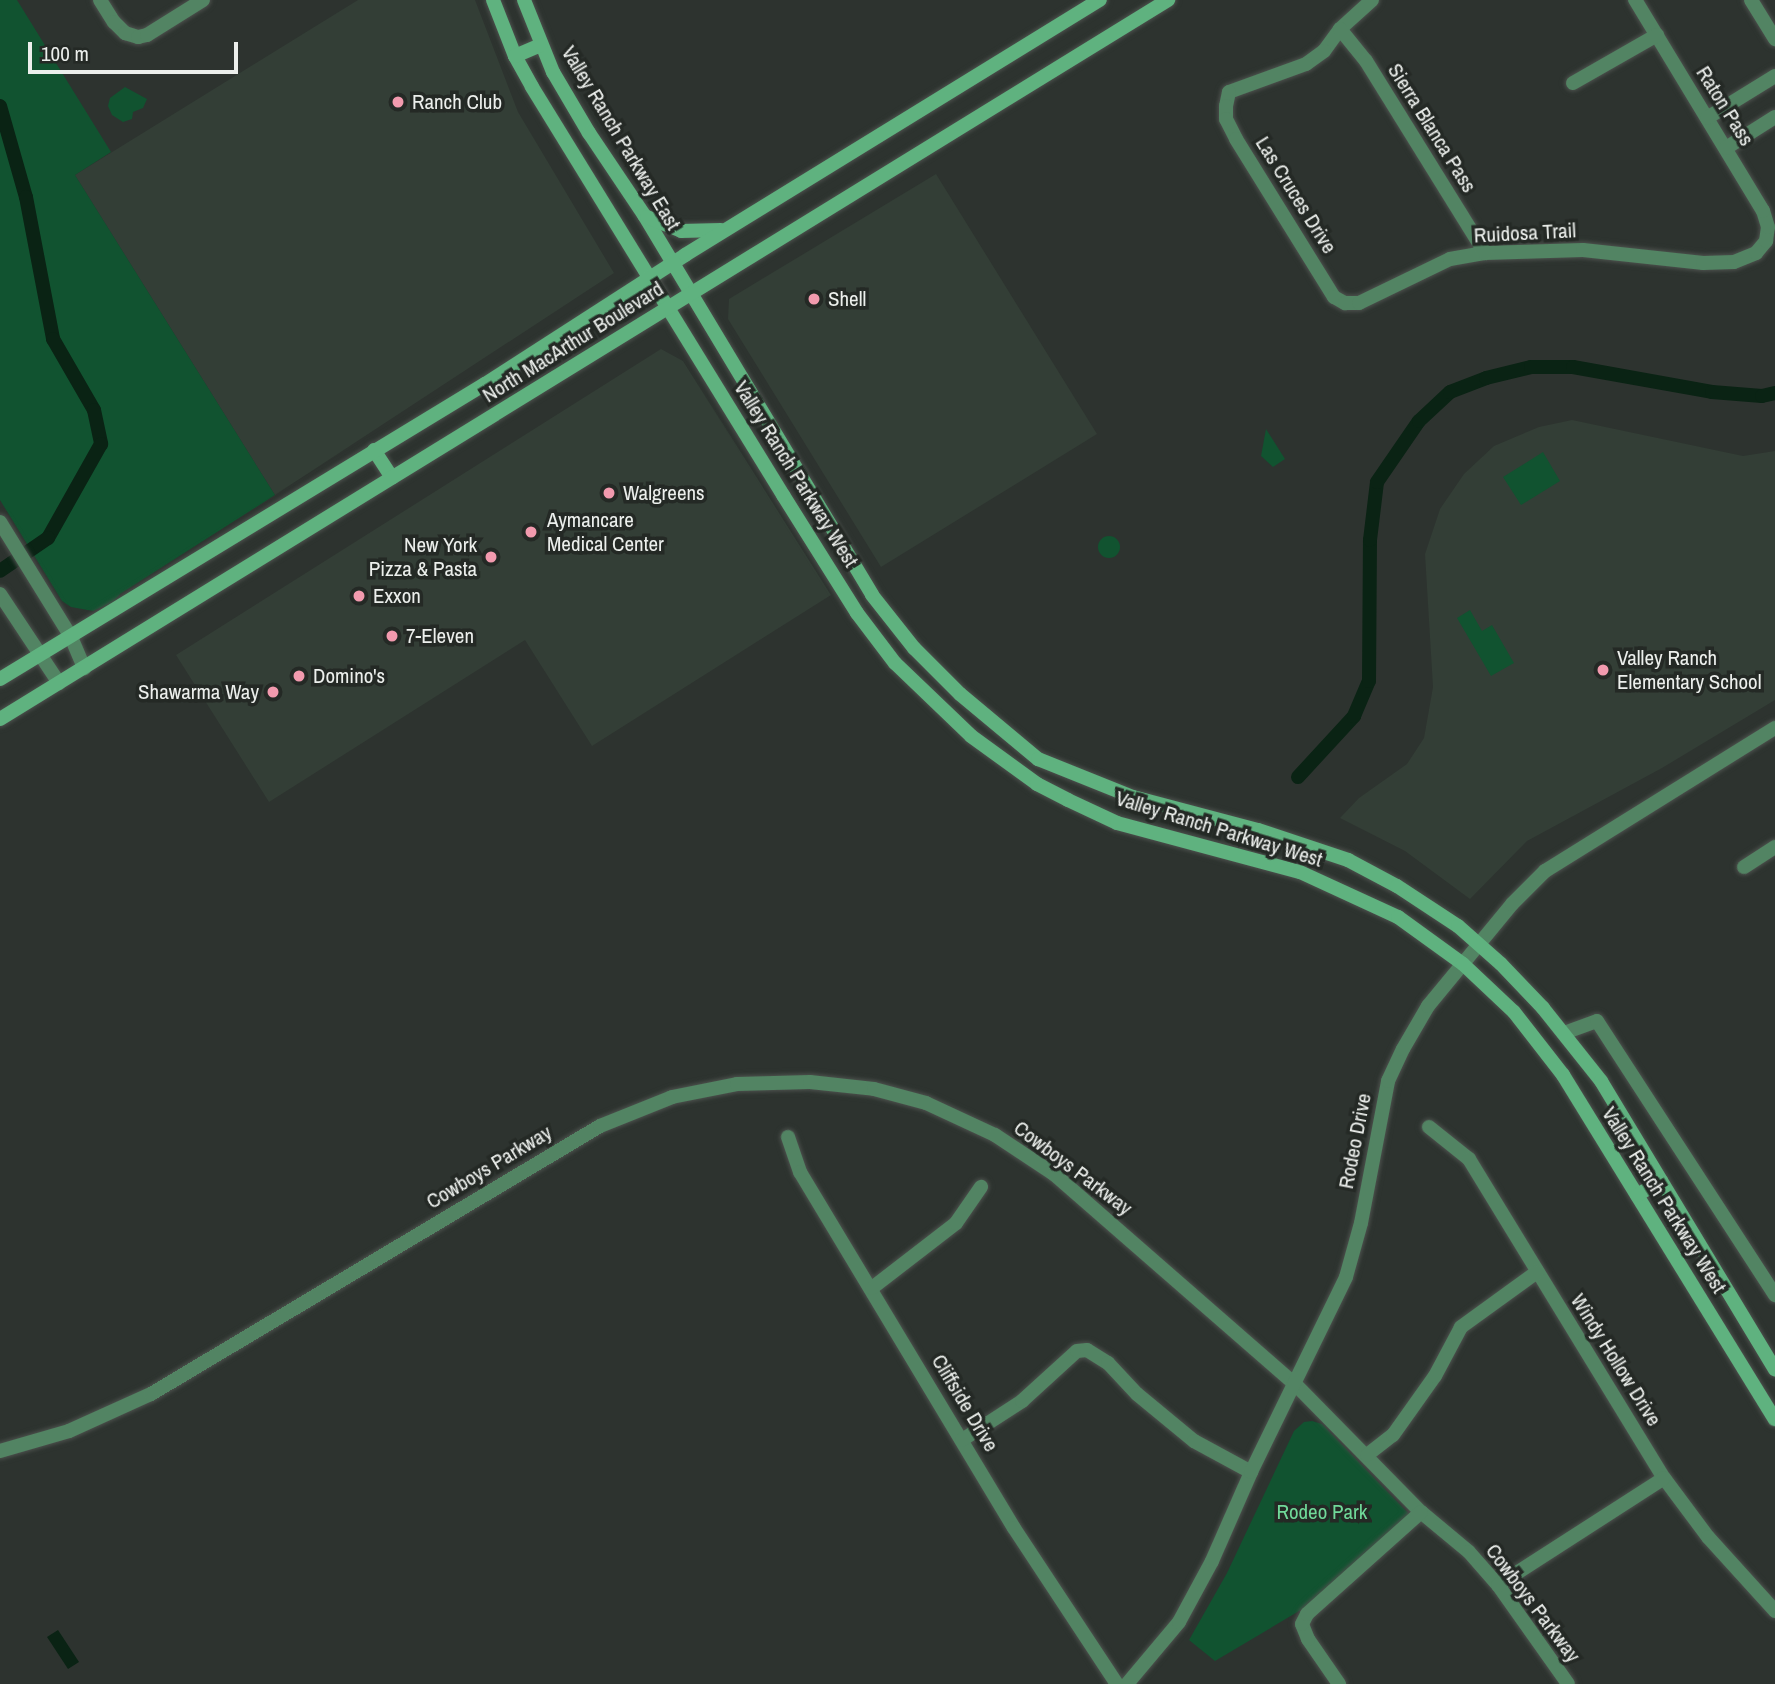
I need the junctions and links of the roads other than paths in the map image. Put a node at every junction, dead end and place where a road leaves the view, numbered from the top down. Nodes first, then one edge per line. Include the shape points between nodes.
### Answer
1 (100, 0) edge
2 (203, 0) edge
3 (493, 0) edge
4 (524, 0) edge
5 (1100, 0) edge
6 (1168, 0) edge
7 (1372, 0) edge
8 (1635, 0) edge
9 (1751, 0) edge
10 (1340, 29) junction
11 (1657, 35) junction
12 (1775, 38) edge
13 (541, 45) junction
14 (515, 56) junction
15 (1775, 76) edge
16 (1573, 83) dead end
17 (1775, 117) edge
18 (1707, 118) junction
19 (1726, 148) junction
20 (644, 215) junction
21 (726, 229) junction
22 (1485, 253) junction
23 (1734, 262) joint
24 (673, 263) junction
25 (650, 277) junction
26 (691, 293) junction
27 (1332, 293) joint
28 (668, 307) junction
29 (374, 450) junction
30 (392, 478) junction
31 (0, 522) edge
32 (851, 561) junction
33 (831, 572) junction
34 (2, 598) edge
35 (72, 637) junction
36 (40, 655) junction
37 (84, 668) junction
38 (0, 679) edge
39 (59, 683) junction
40 (0, 719) edge
41 (1775, 729) edge
42 (1014, 741) junction
43 (1033, 755) junction
44 (1004, 761) junction
45 (1021, 773) junction
46 (1775, 847) edge
47 (1744, 867) dead end
48 (1479, 944) junction
49 (1463, 964) junction
50 (1564, 1033) junction
51 (1429, 1127) dead end
52 (788, 1138) dead end
53 (1661, 1181) junction
54 (981, 1187) dead end
55 (1637, 1195) junction
56 (1537, 1272) junction
57 (872, 1289) junction
58 (1775, 1295) edge
59 (1775, 1370) edge
60 (1295, 1384) junction
61 (1775, 1419) edge
62 (962, 1440) junction
63 (0, 1451) edge
64 (1367, 1455) junction
65 (1251, 1472) junction
66 (1664, 1478) junction
67 (1421, 1512) junction
68 (1498, 1585) junction
69 (1775, 1611) edge
70 (1117, 1684) edge
71 (1127, 1684) edge
72 (1339, 1684) edge
73 (1568, 1684) edge

1 - 2 street via 120,27 138,37
3 - 14 main road
4 - 13 main road, Valley Ranch Parkway East
5 - 21 main road, North MacArthur Boulevard
6 - 26 main road, North MacArthur Boulevard
7 - 10 street
8 - 11 street, Raton Pass
9 - 12 street
10 - 22 street, Sierra Blanca Pass via 1366,61
10 - 27 street, Las Cruces Drive via 1324,51 1306,64 1229,92 1226,119
11 - 16 street
11 - 18 street, Raton Pass
13 - 14 main road
13 - 20 main road, Valley Ranch Parkway East via 589,132
14 - 25 main road
15 - 18 street
17 - 19 street
18 - 19 street, Raton Pass
19 - 23 street, Raton Pass via 1768,226 1766,241 1756,253
20 - 21 main road via 681,231
20 - 24 main road, Valley Ranch Parkway East
21 - 24 main road, North MacArthur Boulevard
22 - 23 street, Ruidosa Trail via 1583,250
22 - 27 street, Ruidosa Trail via 1450,259 1359,303 1345,303
24 - 25 main road, North MacArthur Boulevard
24 - 26 main road, Valley Ranch Parkway East
25 - 28 main road, Valley Ranch Parkway West
25 - 29 main road, North MacArthur Boulevard
26 - 28 main road, North MacArthur Boulevard
26 - 32 main road, Valley Ranch Parkway West
28 - 30 main road, North MacArthur Boulevard
28 - 33 main road, Valley Ranch Parkway West
29 - 30 main road
29 - 35 main road, North MacArthur Boulevard
30 - 37 main road, North MacArthur Boulevard
31 - 35 street
32 - 33 main road
32 - 42 main road, Valley Ranch Parkway West via 914,648
33 - 44 main road, Valley Ranch Parkway West via 895,663 950,718
34 - 36 street
35 - 36 main road, North MacArthur Boulevard
35 - 37 street
36 - 38 main road, North MacArthur Boulevard
36 - 39 street
37 - 39 main road, North MacArthur Boulevard
39 - 40 main road, North MacArthur Boulevard
41 - 48 street, Rodeo Drive via 1545,871
42 - 43 main road, Valley Ranch Parkway West
42 - 44 main road
43 - 45 main road
43 - 48 main road, Valley Ranch Parkway West via 1133,797 1348,860 1433,908
44 - 45 main road, Valley Ranch Parkway West
45 - 49 main road, Valley Ranch Parkway West via 1117,823 1300,872 1398,917
46 - 47 street
48 - 49 street, Rodeo Drive
48 - 50 main road, Valley Ranch Parkway West
49 - 55 main road, Valley Ranch Parkway West via 1533,1034
49 - 60 street, Rodeo Drive via 1428,1006 1388,1081 1346,1277
50 - 53 main road, Valley Ranch Parkway West via 1601,1080
50 - 58 street via 1597,1021
51 - 56 street, Windy Hollow Drive via 1469,1159
52 - 57 street, Cliffside Drive via 800,1172
53 - 55 main road
53 - 59 main road, Valley Ranch Parkway West
54 - 57 street via 956,1223
55 - 61 main road, Valley Ranch Parkway West
56 - 64 street via 1461,1327 1435,1376 1393,1435
56 - 66 street, Windy Hollow Drive
57 - 62 street, Cliffside Drive
60 - 63 street, Cowboys Parkway via 1054,1174 995,1135 926,1103 874,1089 810,1082 737,1084 672,1097 600,1126 150,1394 69,1431
60 - 64 street, Cowboys Parkway
60 - 65 street, Rodeo Drive
62 - 65 street via 1022,1401 1077,1351 1087,1350 1108,1363 1194,1441
62 - 70 street, Cliffside Drive
64 - 67 street, Cowboys Parkway
65 - 71 street, Rodeo Drive via 1179,1622
66 - 68 street
66 - 69 street, Windy Hollow Drive via 1708,1537
67 - 68 street, Cowboys Parkway via 1469,1552
67 - 72 street via 1307,1614 1302,1624
68 - 73 street, Cowboys Parkway

